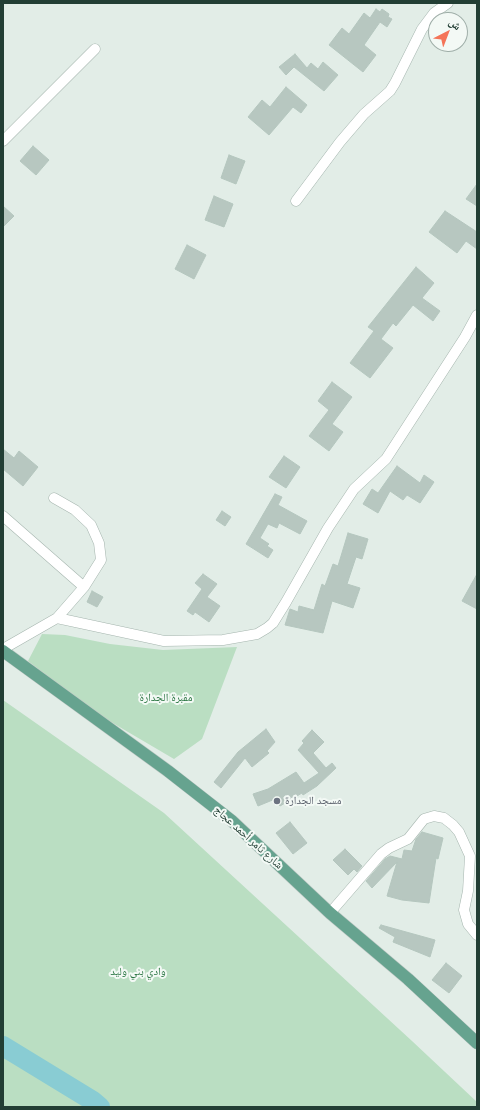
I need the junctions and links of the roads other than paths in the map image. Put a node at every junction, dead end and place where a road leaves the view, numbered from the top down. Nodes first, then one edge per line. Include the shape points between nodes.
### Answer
1 (448, 3) edge
2 (96, 49) dead end
3 (3, 141) edge
4 (296, 201) dead end
5 (477, 315) edge
6 (54, 498) dead end
7 (3, 516) edge
8 (84, 587) junction
9 (57, 618) junction
10 (3, 650) edge
11 (330, 913) junction
12 (477, 935) edge
13 (477, 1043) edge

1 - 4 street via 434,13 422,29 390,91 364,114 340,142
2 - 3 street
5 - 9 street via 386,459 354,489 328,528 273,623 267,628 257,634 223,640 164,641
6 - 8 street via 75,510 91,525 99,543 101,560
7 - 8 street
8 - 9 street
9 - 10 street
10 - 11 main road, شارع ثامر أحمد عجاج via 232,821
11 - 12 street via 382,854 408,839 424,819 434,816 444,818 453,825 470,856 464,910 468,924
11 - 13 main road, شارع ثامر أحمد عجاج via 408,979

